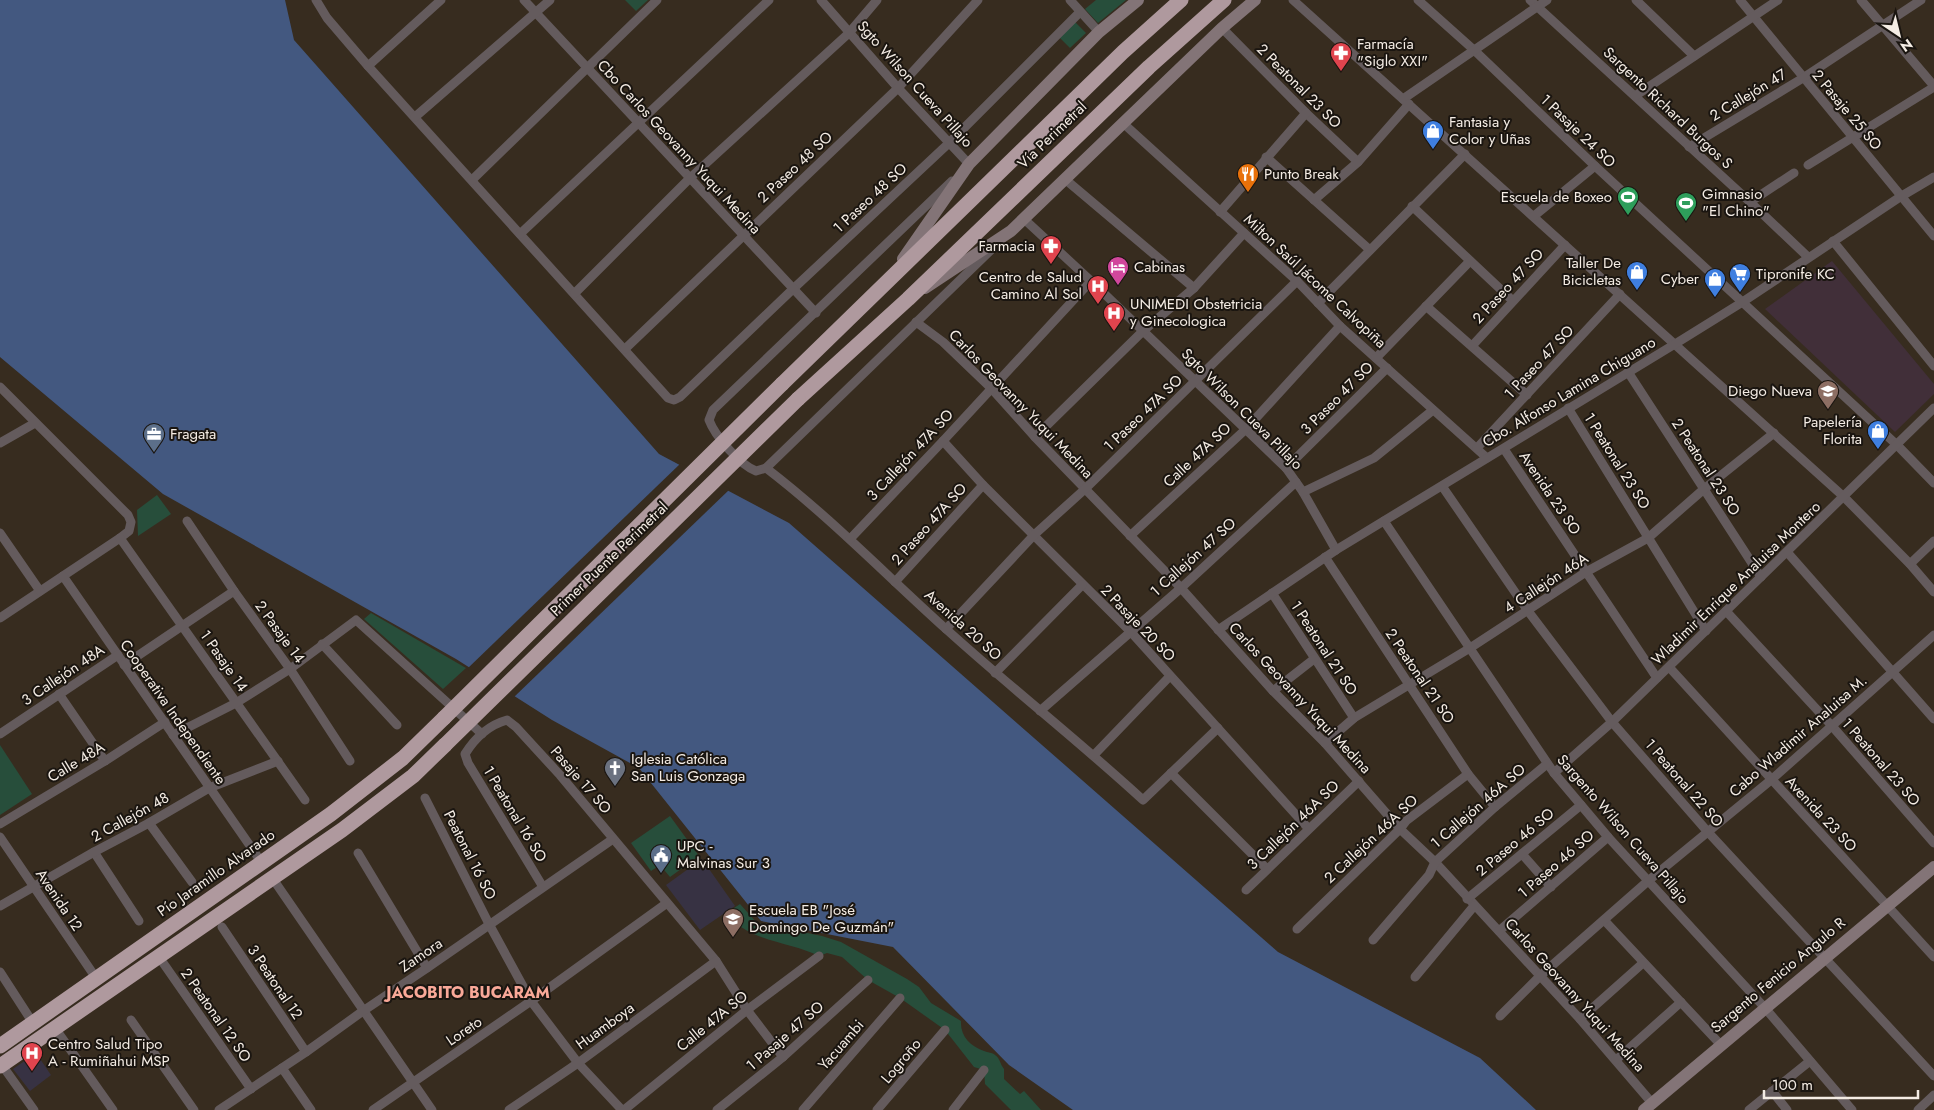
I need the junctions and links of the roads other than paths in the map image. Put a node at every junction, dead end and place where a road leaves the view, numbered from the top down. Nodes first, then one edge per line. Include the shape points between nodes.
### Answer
1 (316, 0) edge
2 (441, 0) edge
3 (524, 0) edge
4 (550, 0) edge
5 (657, 0) edge
6 (768, 0) edge
7 (821, 0) edge
8 (877, 0) edge
9 (978, 0) edge
10 (1070, 0) edge
11 (1138, 0) edge
12 (1180, 0) edge
13 (1224, 0) edge
14 (1255, 0) edge
15 (1293, 0) edge
16 (1418, 0) edge
17 (1530, 0) edge
18 (1547, 0) edge
19 (1636, 0) edge
20 (1740, 0) edge
21 (1778, 0) edge
22 (1861, 0) edge
23 (1921, 0) edge
24 (1538, 7) junction
25 (1080, 12) junction
26 (536, 13) junction
27 (1753, 17) junction
28 (1882, 26) junction
29 (1222, 28) junction
30 (1099, 32) junction
31 (849, 33) junction
32 (1474, 50) junction
33 (1694, 56) junction
34 (368, 66) junction
35 (587, 69) junction
36 (1803, 78) junction
37 (1934, 87) edge
38 (898, 88) junction
39 (1635, 96) junction
40 (1406, 102) junction
41 (1306, 114) junction
42 (415, 117) junction
43 (639, 124) junction
44 (1124, 124) junction
45 (1854, 137) junction
46 (949, 143) junction
47 (1690, 147) junction
48 (1465, 154) junction
49 (1266, 157) junction
50 (1358, 162) junction
51 (969, 164) junction
52 (1808, 165) dead end
53 (1595, 166) junction
54 (1794, 173) dead end
55 (1934, 177) edge
56 (690, 178) junction
57 (472, 180) junction
58 (1066, 180) junction
59 (1900, 197) junction
60 (1314, 200) junction
61 (1750, 202) junction
62 (1412, 206) junction
63 (1220, 212) junction
64 (1534, 216) junction
65 (1024, 219) junction
66 (1011, 230) junction
67 (1244, 233) junction
68 (520, 234) junction
69 (743, 235) junction
70 (1934, 236) edge
71 (1834, 241) junction
72 (1565, 245) junction
73 (1370, 250) junction
74 (1808, 258) junction
75 (1470, 260) junction
76 (889, 280) junction
77 (1091, 280) junction
78 (1297, 281) junction
79 (1194, 288) junction
80 (793, 289) junction
81 (575, 293) junction
82 (1620, 294) junction
83 (908, 299) junction
84 (1513, 301) junction
85 (1318, 303) junction
86 (1741, 303) junction
87 (1426, 306) junction
88 (816, 313) junction
89 (916, 322) junction
90 (1340, 326) junction
91 (1143, 331) junction
92 (1675, 344) junction
93 (1472, 346) junction
94 (625, 349) junction
95 (1376, 358) junction
96 (1934, 366) edge
97 (1386, 368) junction
98 (1628, 372) junction
99 (1195, 382) junction
100 (782, 384) joint
101 (0, 387) edge
102 (991, 388) junction
103 (1528, 395) junction
104 (798, 399) joint
105 (1568, 408) junction
106 (1934, 408) edge
107 (1433, 410) junction
108 (35, 423) junction
109 (1246, 429) junction
110 (1774, 433) junction
111 (1035, 437) junction
112 (943, 441) junction
113 (0, 443) edge
114 (1897, 445) junction
115 (1477, 448) junction
116 (1504, 449) junction
117 (1487, 458) junction
118 (766, 468) junction
119 (1286, 468) junction
120 (1296, 482) junction
121 (1934, 483) edge
122 (983, 485) junction
123 (1442, 486) junction
124 (1085, 489) junction
125 (1704, 489) junction
126 (1303, 492) junction
127 (1844, 497) junction
128 (187, 520) dead end
129 (1384, 520) junction
130 (0, 533) edge
131 (1034, 535) junction
132 (1130, 536) junction
133 (120, 538) junction
134 (1648, 538) junction
135 (850, 539) junction
136 (1934, 541) edge
137 (1336, 550) junction
138 (1787, 552) junction
139 (1325, 557) junction
140 (1910, 564) junction
141 (1586, 572) junction
142 (63, 576) junction
143 (1761, 577) junction
144 (895, 582) junction
145 (1082, 585) junction
146 (1181, 588) junction
147 (40, 591) junction
148 (234, 591) junction
149 (1934, 592) edge
150 (1272, 593) junction
151 (1528, 611) junction
152 (1726, 611) junction
153 (0, 618) edge
154 (182, 626) junction
155 (946, 629) junction
156 (1218, 630) junction
157 (1706, 631) junction
158 (1130, 632) junction
159 (1934, 635) edge
160 (322, 644) junction
161 (1470, 648) junction
162 (118, 655) junction
163 (1314, 659) junction
164 (124, 664) junction
165 (1669, 667) junction
166 (290, 669) junction
167 (1892, 672) junction
168 (995, 673) junction
169 (1170, 676) junction
170 (1657, 678) junction
171 (1408, 684) junction
172 (1273, 691) junction
173 (60, 694) junction
174 (236, 703) junction
175 (1040, 710) junction
176 (444, 718) joint
177 (1354, 718) junction
178 (1934, 719) edge
179 (164, 722) junction
180 (1612, 722) junction
181 (397, 725) dead end
182 (1832, 726) junction
183 (1218, 728) junction
184 (0, 734) edge
185 (482, 734) junction
186 (173, 735) junction
187 (1325, 743) junction
188 (465, 754) joint
189 (1094, 755) junction
190 (105, 761) junction
191 (278, 761) junction
192 (350, 762) dead end
193 (1547, 764) junction
194 (1171, 773) junction
195 (1554, 773) junction
196 (1468, 774) junction
197 (1771, 780) junction
198 (1359, 781) junction
199 (209, 788) junction
200 (425, 798) dead end
201 (305, 800) dead end
202 (1581, 805) junction
203 (1495, 807) junction
204 (150, 823) junction
205 (0, 824) edge
206 (1308, 828) junction
207 (1400, 829) junction
208 (1708, 831) junction
209 (0, 836) edge
210 (1608, 837) junction
211 (613, 839) junction
212 (1934, 843) edge
213 (94, 852) junction
214 (358, 853) dead end
215 (1522, 854) junction
216 (1435, 862) junction
217 (262, 863) junction
218 (1934, 867) edge
219 (1267, 869) junction
220 (273, 879) junction
221 (1648, 881) junction
222 (192, 882) dead end
223 (33, 886) junction
224 (1550, 887) junction
225 (543, 888) junction
226 (1246, 890) dead end
227 (1467, 899) junction
228 (667, 903) junction
229 (0, 906) edge
230 (1474, 906) junction
231 (1887, 906) junction
232 (1604, 920) junction
233 (140, 921) dead end
234 (490, 924) junction
235 (222, 927) dead end
236 (1296, 929) dead end
237 (1500, 931) junction
238 (1373, 940) dead end
239 (819, 956) dead end
240 (159, 957) junction
241 (1934, 957) edge
242 (1825, 958) junction
243 (716, 960) junction
244 (1643, 963) junction
245 (427, 968) junction
246 (0, 972) edge
247 (1540, 976) junction
248 (96, 978) junction
249 (1415, 978) dead end
250 (868, 980) dead end
251 (900, 998) dead end
252 (531, 1001) junction
253 (1681, 1002) junction
254 (1765, 1008) junction
255 (363, 1010) junction
256 (747, 1010) junction
257 (1500, 1016) dead end
258 (1580, 1019) junction
259 (131, 1020) dead end
260 (32, 1023) junction
261 (55, 1028) junction
262 (945, 1030) dead end
263 (1721, 1045) junction
264 (0, 1046) edge
265 (306, 1052) junction
266 (782, 1057) junction
267 (1616, 1060) junction
268 (1810, 1060) junction
269 (578, 1063) junction
270 (1, 1066) edge
271 (282, 1068) junction
272 (984, 1070) dead end
273 (1934, 1076) edge
274 (412, 1082) junction
275 (251, 1089) junction
276 (1772, 1091) junction
277 (1934, 1095) edge
278 (1648, 1108) edge
279 (34, 1110) edge
280 (113, 1110) edge
281 (194, 1110) edge
282 (219, 1110) edge
283 (312, 1110) edge
284 (373, 1110) edge
285 (432, 1110) edge
286 (508, 1110) edge
287 (623, 1110) edge
288 (717, 1110) edge
289 (803, 1110) edge
290 (877, 1110) edge
291 (954, 1110) edge
292 (1749, 1110) edge
293 (1787, 1110) edge
294 (1852, 1110) edge
295 (1918, 1110) edge

1 - 34 street
2 - 34 street
3 - 26 street, Cbo Carlos Geovanny Yuqui Medina
4 - 26 street
5 - 35 street
6 - 43 street
7 - 31 street, Sgto Wilson Cueva Pillajo
8 - 31 street
9 - 38 street, 2 Paseo 48 SO
10 - 25 street
11 - 30 street, Vía Perimetral
12 - 76 highway, Vía Perimetral
13 - 83 highway, Vía Perimetral via 1102,111
14 - 29 street, Vía Perimetral
15 - 40 street
16 - 32 street, 1 Pasaje 24 SO
17 - 24 street, Sargento Richard Burgos S
18 - 24 street
19 - 33 street
20 - 27 street, 2 Pasaje 25 SO
21 - 27 street
22 - 28 street
23 - 28 street, 2 Callejón 47
24 - 32 street
24 - 39 street, Sargento Richard Burgos S
25 - 30 street
25 - 46 street, 1 Paseo 48 SO
26 - 35 street, Cbo Carlos Geovanny Yuqui Medina
26 - 42 street
27 - 33 street
27 - 36 street, 2 Pasaje 25 SO
28 - 36 street, 2 Callejón 47
28 - 37 street
29 - 41 street, 2 Peatonal 23 SO
29 - 44 street, Vía Perimetral
30 - 51 street, Vía Perimetral
31 - 38 street, Sgto Wilson Cueva Pillajo
31 - 56 street
32 - 40 street
32 - 53 street, 1 Pasaje 24 SO
33 - 39 street
34 - 42 street
35 - 43 street, Cbo Carlos Geovanny Yuqui Medina
35 - 57 street
36 - 45 street, 2 Pasaje 25 SO
36 - 47 street, 2 Callejón 47
37 - 45 street
38 - 46 street, Sgto Wilson Cueva Pillajo
38 - 69 street, 2 Paseo 48 SO
39 - 47 street, Sargento Richard Burgos S
40 - 48 street
40 - 50 street
41 - 49 street
41 - 50 street, 2 Peatonal 23 SO
42 - 57 street
43 - 56 street, Cbo Carlos Geovanny Yuqui Medina
43 - 68 street
44 - 58 street, Vía Perimetral
44 - 63 street, Milton Saúl Jácome Calvopiña
45 - 52 street
45 - 59 street, 2 Pasaje 25 SO
46 - 51 street, Sgto Wilson Cueva Pillajo
46 - 80 street, 1 Paseo 48 SO
47 - 61 street, Sargento Richard Burgos S
48 - 62 street
48 - 64 street
49 - 60 street
49 - 63 street
50 - 60 street
51 - 76 street, Vía Perimetral
51 - 88 street, Vía Perimetral
53 - 64 street
53 - 86 street, 1 Pasaje 24 SO
54 - 61 street
55 - 59 street, Cbo. Alfonso Lamina Chiguano
56 - 69 street, Cbo Carlos Geovanny Yuqui Medina
56 - 81 street
57 - 68 street
58 - 65 street, Vía Perimetral
58 - 79 street
59 - 70 street, 2 Pasaje 25 SO
59 - 71 street, Cbo. Alfonso Lamina Chiguano
60 - 73 street
61 - 74 street, Sargento Richard Burgos S
62 - 73 street
62 - 75 street
63 - 67 street, Milton Saúl Jácome Calvopiña
64 - 72 street
65 - 66 street, Vía Perimetral
65 - 77 street, Sgto Wilson Cueva Pillajo
66 - 83 street, Vía Perimetral
66 - 89 street, Vía Perimetral
67 - 78 street, Milton Saúl Jácome Calvopiña
67 - 79 street
68 - 81 street
69 - 80 street, Cbo Carlos Geovanny Yuqui Medina
69 - 94 street, 2 Paseo 48 SO
71 - 74 street, Cbo. Alfonso Lamina Chiguano
71 - 96 street
72 - 82 street
72 - 84 street, 2 Paseo 47 SO
73 - 85 street
74 - 86 street, Cbo. Alfonso Lamina Chiguano
75 - 84 street
75 - 87 street, 3 Paseo 47 SO
76 - 100 highway, Vía Perimetral
77 - 91 street, Sgto Wilson Cueva Pillajo
77 - 102 street, 3 Callejón 47A SO
78 - 85 street, Milton Saúl Jácome Calvopiña
78 - 99 street, 1 Paseo 47A SO
79 - 91 street
80 - 88 street, Cbo Carlos Geovanny Yuqui Medina
80 - 94 street, 1 Paseo 48 SO via 674,400 668,398
81 - 94 street
82 - 92 street
82 - 103 street, 1 Paseo 47 SO
83 - 104 highway, Vía Perimetral
84 - 93 street, 2 Paseo 47 SO
85 - 90 street, Milton Saúl Jácome Calvopiña
86 - 92 street, Cbo. Alfonso Lamina Chiguano
86 - 114 street, 1 Pasaje 24 SO
87 - 93 street
87 - 95 street, 3 Paseo 47 SO
88 - 118 street, Vía Perimetral via 713,410 709,420 713,430 746,468 756,471
89 - 102 street, Carlos Geovanny Yuqui Medina
89 - 118 street, Vía Perimetral
90 - 95 street, Milton Saúl Jácome Calvopiña
90 - 109 street, Calle 47A SO
91 - 99 street, Sgto Wilson Cueva Pillajo
91 - 111 street
92 - 98 street, Cbo. Alfonso Lamina Chiguano
92 - 110 street
93 - 103 street
95 - 97 street, Milton Saúl Jácome Calvopiña
97 - 107 street, Milton Saúl Jácome Calvopiña
97 - 119 street, 3 Paseo 47 SO
98 - 105 street, Cbo. Alfonso Lamina Chiguano
98 - 125 street, 2 Peatonal 23 SO
99 - 109 street, Sgto Wilson Cueva Pillajo
99 - 124 street, 1 Paseo 47A SO
100 - 176 highway, Primer Puente Perimetral, bridge
101 - 108 street
102 - 111 street, Carlos Geovanny Yuqui Medina
102 - 112 street, 3 Callejón 47A SO
103 - 115 street, 1 Paseo 47 SO
104 - 220 highway, Primer Puente Perimetral, bridge via 413,776
105 - 116 street, Cbo. Alfonso Lamina Chiguano
105 - 134 street, 1 Peatonal 23 SO
106 - 114 street, Wladimir Enrique Analuisa Montero
107 - 115 street, Milton Saúl Jácome Calvopiña
107 - 126 street via 1374,458
108 - 113 street
108 - 133 street via 128,514 131,522 129,531
109 - 119 street, Sgto Wilson Cueva Pillajo
109 - 132 street, Calle 47A SO
110 - 125 street, 4 Callejón 46A
110 - 127 street
111 - 124 street, Carlos Geovanny Yuqui Medina
112 - 122 street, 2 Pasaje 20 SO
112 - 135 street, 3 Callejón 47A SO
114 - 121 street, 1 Pasaje 24 SO
114 - 127 street, Wladimir Enrique Analuisa Montero
115 - 117 street, Milton Saúl Jácome Calvopiña
116 - 117 street, Cbo. Alfonso Lamina Chiguano
116 - 141 street, Avenida 23 SO
117 - 123 street, Cbo. Alfonso Lamina Chiguano
118 - 135 street, Avenida 20 SO
119 - 120 street, Sgto Wilson Cueva Pillajo
120 - 126 street, Sgto Wilson Cueva Pillajo
120 - 146 street, 1 Callejón 47 SO
122 - 131 street, 2 Pasaje 20 SO
122 - 144 street, 2 Paseo 47A SO
123 - 129 street, Cbo. Alfonso Lamina Chiguano
123 - 151 street, 1 Peatonal 22 SO
124 - 131 street, 1 Paseo 47A SO
124 - 132 street, Carlos Geovanny Yuqui Medina
125 - 134 street, 4 Callejón 46A
125 - 143 street, 2 Peatonal 23 SO
126 - 137 street, Sgto Wilson Cueva Pillajo
127 - 138 street, Wladimir Enrique Analuisa Montero
127 - 140 street
128 - 148 street, 2 Pasaje 14
129 - 137 street, Cbo. Alfonso Lamina Chiguano
129 - 161 street, Sargento Wilson Cueva Pillajo
130 - 147 street
131 - 145 street, 2 Pasaje 20 SO
131 - 155 street, 1 Paseo 47A SO
132 - 146 street, Carlos Geovanny Yuqui Medina
133 - 142 street
133 - 154 street, 1 Pasaje 14
134 - 141 street, 4 Callejón 46A
134 - 157 street, 1 Peatonal 23 SO
135 - 144 street, Avenida 20 SO
136 - 140 street
137 - 139 street, Cbo. Alfonso Lamina Chiguano
138 - 143 street, Wladimir Enrique Analuisa Montero
138 - 167 street
139 - 150 street, Cbo. Alfonso Lamina Chiguano
139 - 171 street, 2 Peatonal 21 SO
140 - 149 street
141 - 151 street, 4 Callejón 46A
141 - 170 street, Avenida 23 SO
142 - 147 street
142 - 162 street, Cooperativa Independiente
143 - 152 street, Wladimir Enrique Analuisa Montero
144 - 155 street, Avenida 20 SO
145 - 158 street, 2 Pasaje 20 SO
145 - 168 street
146 - 156 street, Carlos Geovanny Yuqui Medina
146 - 158 street, 1 Callejón 47 SO
147 - 153 street
148 - 154 street, 3 Callejón 48A
148 - 166 street, 2 Pasaje 14
150 - 156 street, Cbo. Alfonso Lamina Chiguano
150 - 163 street, 1 Peatonal 21 SO
151 - 161 street, 4 Callejón 46A
151 - 180 street, 1 Peatonal 22 SO
152 - 157 street, Wladimir Enrique Analuisa Montero
152 - 182 street, 1 Peatonal 23 SO
154 - 164 street, 3 Callejón 48A
154 - 174 street, 1 Pasaje 14
155 - 168 street, Avenida 20 SO
156 - 172 street, Carlos Geovanny Yuqui Medina
157 - 165 street, Wladimir Enrique Analuisa Montero
158 - 169 street, 2 Pasaje 20 SO
158 - 175 street, 1 Callejón 47 SO
159 - 167 street, Cabo Wladimir Analuisa M.
160 - 166 street
160 - 181 street
160 - 185 street via 356,620
161 - 171 street, 4 Callejón 46A
161 - 193 street, Sargento Wilson Cueva Pillajo
162 - 164 street, Cooperativa Independiente
162 - 173 street, 3 Callejón 48A
163 - 172 street
163 - 177 street, 1 Peatonal 21 SO
164 - 179 street, Cooperativa Independiente
165 - 170 street, Wladimir Enrique Analuisa Montero
165 - 197 street, Avenida 23 SO
166 - 174 street
166 - 192 street, 2 Pasaje 14
167 - 178 street
167 - 182 street, Cabo Wladimir Analuisa M.
168 - 175 street, Avenida 20 SO
169 - 183 street, 2 Pasaje 20 SO
169 - 189 street
170 - 180 street, Wladimir Enrique Analuisa Montero
171 - 177 street, 4 Callejón 46A
171 - 196 street, 2 Peatonal 21 SO
172 - 187 street, Carlos Geovanny Yuqui Medina
173 - 184 street, 3 Callejón 48A
173 - 190 street
174 - 186 street
174 - 191 street, 1 Pasaje 14
175 - 189 street, Avenida 20 SO
176 - 217 highway, Pío Jaramillo Alvarado via 403,758
177 - 187 street, 4 Callejón 46A
179 - 186 street, Cooperativa Independiente
179 - 190 street, Calle 48A
180 - 195 street, Wladimir Enrique Analuisa Montero
180 - 208 street, 1 Peatonal 22 SO
182 - 197 street, Cabo Wladimir Analuisa M.
182 - 212 street, 1 Peatonal 23 SO
183 - 194 street
183 - 206 street, 2 Pasaje 20 SO
185 - 188 street, Pasaje 17 SO
185 - 211 street, Pasaje 17 SO via 495,723 507,720 516,726
186 - 199 street, Cooperativa Independiente
187 - 198 street, Carlos Geovanny Yuqui Medina
188 - 225 street, 1 Peatonal 16 SO
189 - 194 street, Avenida 20 SO via 1143,800
190 - 205 street, Calle 48A
191 - 199 street, 2 Callejón 48
191 - 201 street, 1 Pasaje 14
193 - 195 street, Sargento Wilson Cueva Pillajo
193 - 203 street, 1 Callejón 46A SO
194 - 219 street
195 - 202 street, Sargento Wilson Cueva Pillajo
196 - 203 street, 2 Peatonal 21 SO
196 - 207 street, 2 Callejón 46A SO via 1408,819
197 - 208 street, Cabo Wladimir Analuisa M.
197 - 231 street, Avenida 23 SO
198 - 206 street, 3 Callejón 46A SO
198 - 207 street, Carlos Geovanny Yuqui Medina
199 - 204 street, 2 Callejón 48
199 - 217 street, Cooperativa Independiente
200 - 234 street, Peatonal 16 SO
202 - 210 street, Sargento Wilson Cueva Pillajo
202 - 215 street, 2 Paseo 46 SO
203 - 216 street, 1 Callejón 46A SO
204 - 213 street, 2 Callejón 48
204 - 222 street
206 - 219 street, 3 Callejón 46A SO
207 - 216 street, Carlos Geovanny Yuqui Medina
207 - 236 street, 2 Callejón 46A SO
208 - 221 street, Cabo Wladimir Analuisa M.
208 - 242 street, 1 Peatonal 22 SO
209 - 223 street, Avenida 12
210 - 221 street, Sargento Wilson Cueva Pillajo
210 - 224 street, 1 Paseo 46 SO
211 - 225 street, Zamora
211 - 228 street, Pasaje 17 SO
213 - 223 street, 2 Callejón 48
213 - 233 street
214 - 245 street
215 - 224 street
215 - 227 street, 2 Paseo 46 SO
216 - 227 street, Carlos Geovanny Yuqui Medina
216 - 238 street, 1 Callejón 46A SO via 1429,875
217 - 248 highway, Pío Jaramillo Alvarado
218 - 231 street, Sargento Fenicio Angulo R
219 - 226 street, 3 Callejón 46A SO
220 - 240 highway
220 - 255 street
221 - 232 street, Cabo Wladimir Analuisa M.
221 - 254 street, Sargento Wilson Cueva Pillajo
223 - 229 street, 2 Callejón 48
223 - 248 street, Avenida 12
224 - 237 street, 1 Paseo 46 SO
225 - 234 street, Zamora
227 - 230 street, Carlos Geovanny Yuqui Medina
228 - 243 street, Pasaje 17 SO
228 - 252 street, Loreto
230 - 237 street, Carlos Geovanny Yuqui Medina
230 - 249 street
231 - 241 street, Avenida 23 SO
231 - 242 street, Sargento Fenicio Angulo R
232 - 244 street
232 - 247 street, Cabo Wladimir Analuisa M.
234 - 245 street, Zamora
234 - 252 street, Peatonal 16 SO
235 - 265 street, 3 Peatonal 12
237 - 247 street, Carlos Geovanny Yuqui Medina
239 - 256 street, Calle 47A SO
240 - 261 highway
240 - 275 street, 2 Peatonal 12 SO
242 - 254 street, Sargento Fenicio Angulo R
242 - 273 street, 1 Peatonal 22 SO
243 - 256 street, Pasaje 17 SO
243 - 269 street, Huamboya
244 - 253 street
244 - 258 street
245 - 255 street, Zamora
246 - 260 street
247 - 257 street, Cabo Wladimir Analuisa M.
247 - 258 street, Carlos Geovanny Yuqui Medina
248 - 260 highway, Pío Jaramillo Alvarado
250 - 266 street, 1 Pasaje 47 SO
251 - 289 street, Yacuambi
252 - 269 street, Peatonal 16 SO
252 - 274 street, Loreto
253 - 263 street
253 - 267 street
254 - 263 street, Sargento Fenicio Angulo R
254 - 268 street, Sargento Wilson Cueva Pillajo
255 - 265 street, Zamora
255 - 274 street
256 - 266 street, Pasaje 17 SO
256 - 287 street, Calle 47A SO
258 - 267 street, Carlos Geovanny Yuqui Medina
259 - 281 street
260 - 264 highway, Pío Jaramillo Alvarado
261 - 270 highway
261 - 280 street
262 - 290 street, Logroño
263 - 278 street, Sargento Fenicio Angulo R
265 - 271 street, Zamora
266 - 288 street, 1 Pasaje 47 SO
267 - 278 street, Carlos Geovanny Yuqui Medina
268 - 276 street
268 - 294 street, Sargento Wilson Cueva Pillajo
269 - 286 street, Huamboya
269 - 287 street, Peatonal 16 SO
270 - 279 street
271 - 275 street, Zamora
271 - 283 street
272 - 291 street
274 - 284 street, Loreto
274 - 285 street
275 - 282 street, Zamora
276 - 292 street
276 - 293 street
277 - 295 street

